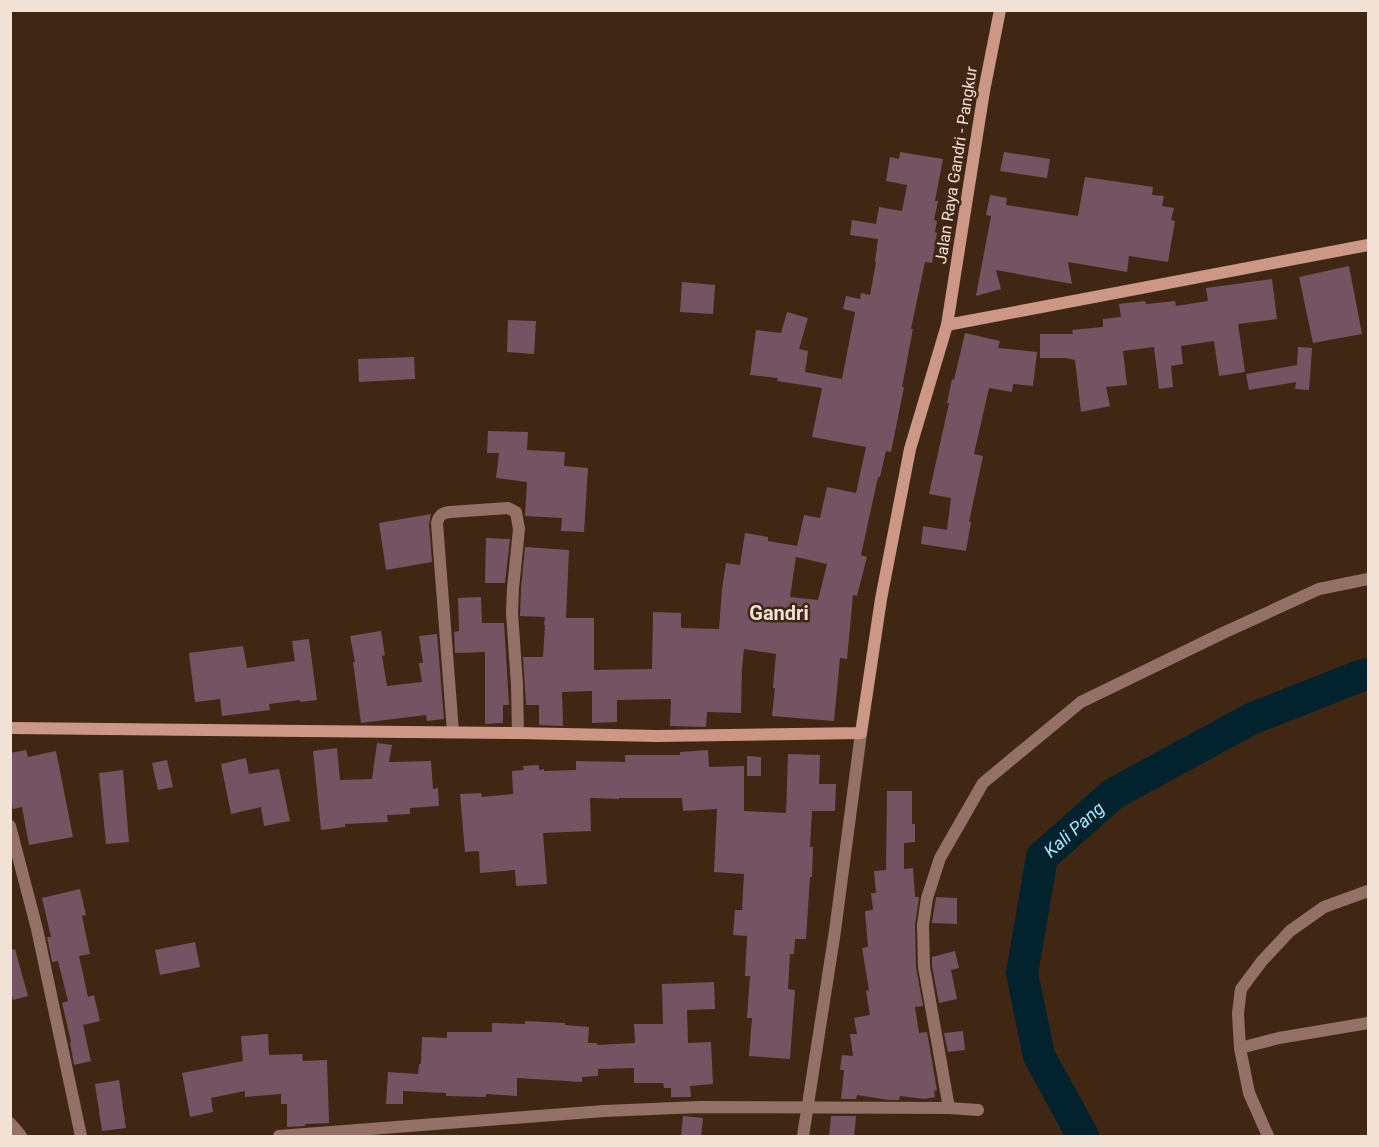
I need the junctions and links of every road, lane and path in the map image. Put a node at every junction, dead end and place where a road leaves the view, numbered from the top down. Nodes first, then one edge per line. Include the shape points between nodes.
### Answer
1 (1000, 10) edge
2 (1368, 245) edge
3 (947, 325) junction
4 (1368, 579) edge
5 (10, 728) edge
6 (453, 732) junction
7 (518, 733) junction
8 (861, 733) junction
9 (10, 826) edge
10 (14, 853) edge
11 (1368, 891) edge
12 (1368, 1023) edge
13 (1240, 1048) junction
14 (807, 1108) junction
15 (949, 1108) junction
16 (978, 1110) dead end
17 (10, 1123) edge
18 (376, 1133) edge
19 (21, 1137) edge
20 (81, 1137) edge
21 (279, 1137) edge
22 (803, 1137) edge
23 (1268, 1137) edge

1 - 3 street, Jalan Raya Gandri - Pangkur
2 - 3 street
3 - 8 street, Jalan Raya Gandri - Pangkur via 910,449 881,599
4 - 15 street via 1319,589 1081,702 983,783 940,858 923,925 924,967
5 - 6 street
6 - 7 street
6 - 7 street via 438,518 450,512 508,508 516,512 519,530 512,613
7 - 8 street
8 - 14 street
9 - 10 street
10 - 20 street via 37,929
11 - 13 street via 1324,907 1290,931 1262,961 1240,989
12 - 13 street
13 - 23 street via 1249,1093
14 - 15 street
14 - 18 street via 626,1110
14 - 22 street
15 - 16 street
17 - 19 street
18 - 21 street

